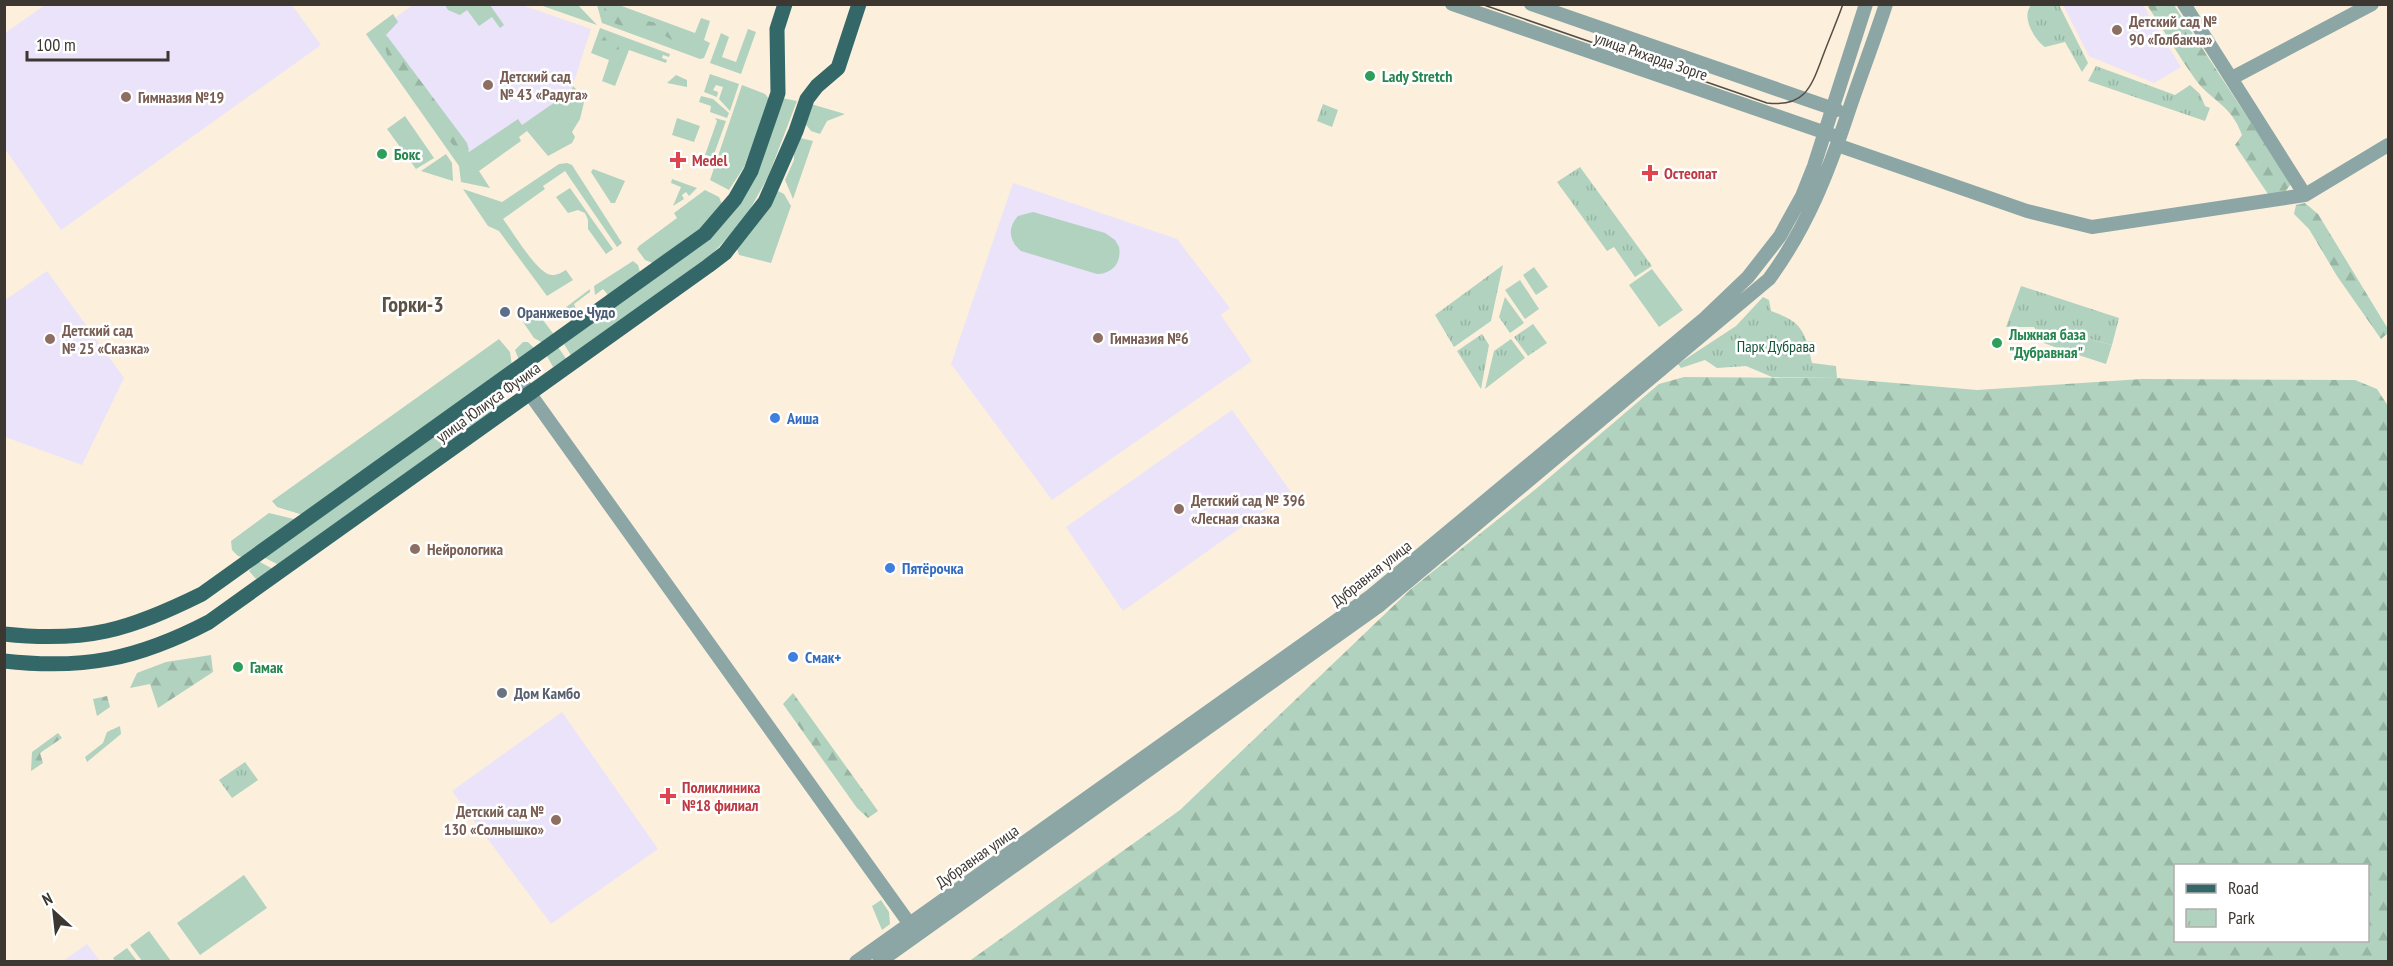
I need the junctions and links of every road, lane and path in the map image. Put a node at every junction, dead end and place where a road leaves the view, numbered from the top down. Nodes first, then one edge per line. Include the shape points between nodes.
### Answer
1 (785, 4) edge
2 (859, 4) edge
3 (1452, 4) edge
4 (1531, 4) edge
5 (1866, 4) edge
6 (1886, 4) edge
7 (2184, 4) edge
8 (2372, 4) edge
9 (2232, 78) junction
10 (1831, 107) junction
11 (1848, 114) junction
12 (1824, 132) junction
13 (1839, 142) junction
14 (2386, 151) edge
15 (2305, 195) junction
16 (515, 373) junction
17 (530, 394) junction
18 (241, 568) junction
19 (256, 590) junction
20 (4, 634) edge
21 (4, 661) edge
22 (913, 929) junction
23 (856, 962) edge
24 (879, 962) edge

1 - 16 main road, улица Юлиуса Фучика via 777,29 778,93 751,171 735,199 705,234
2 - 17 main road, улица Юлиуса Фучика via 838,68 807,99 769,193 725,253
3 - 12 street, улица Рихарда Зорге
4 - 10 street, улица Рихарда Зорге
5 - 10 street, Дубравная улица
6 - 11 street, Дубравная улица
7 - 9 street
8 - 9 street
9 - 15 street
10 - 11 street, улица Рихарда Зорге
10 - 12 street, Дубравная улица
11 - 13 street, Дубравная улица
12 - 13 street, улица Рихарда Зорге
12 - 22 street, Дубравная улица via 1802,196 1780,236 1748,277 1703,320 1377,591
13 - 15 street, улица Рихарда Зорге via 2027,211 2092,227
13 - 22 street, Дубравная улица via 1812,211 1782,261 1769,279 1692,346 1386,600
14 - 15 street
16 - 17 street
16 - 18 main road, улица Юлиуса Фучика
17 - 19 main road, улица Юлиуса Фучика
17 - 22 street
18 - 19 main road
18 - 20 main road, улица Юлиуса Фучика via 202,594 140,623 98,634
19 - 21 main road, улица Юлиуса Фучика via 209,622 162,645 77,664
22 - 23 street, Дубравная улица
22 - 24 street, Дубравная улица

